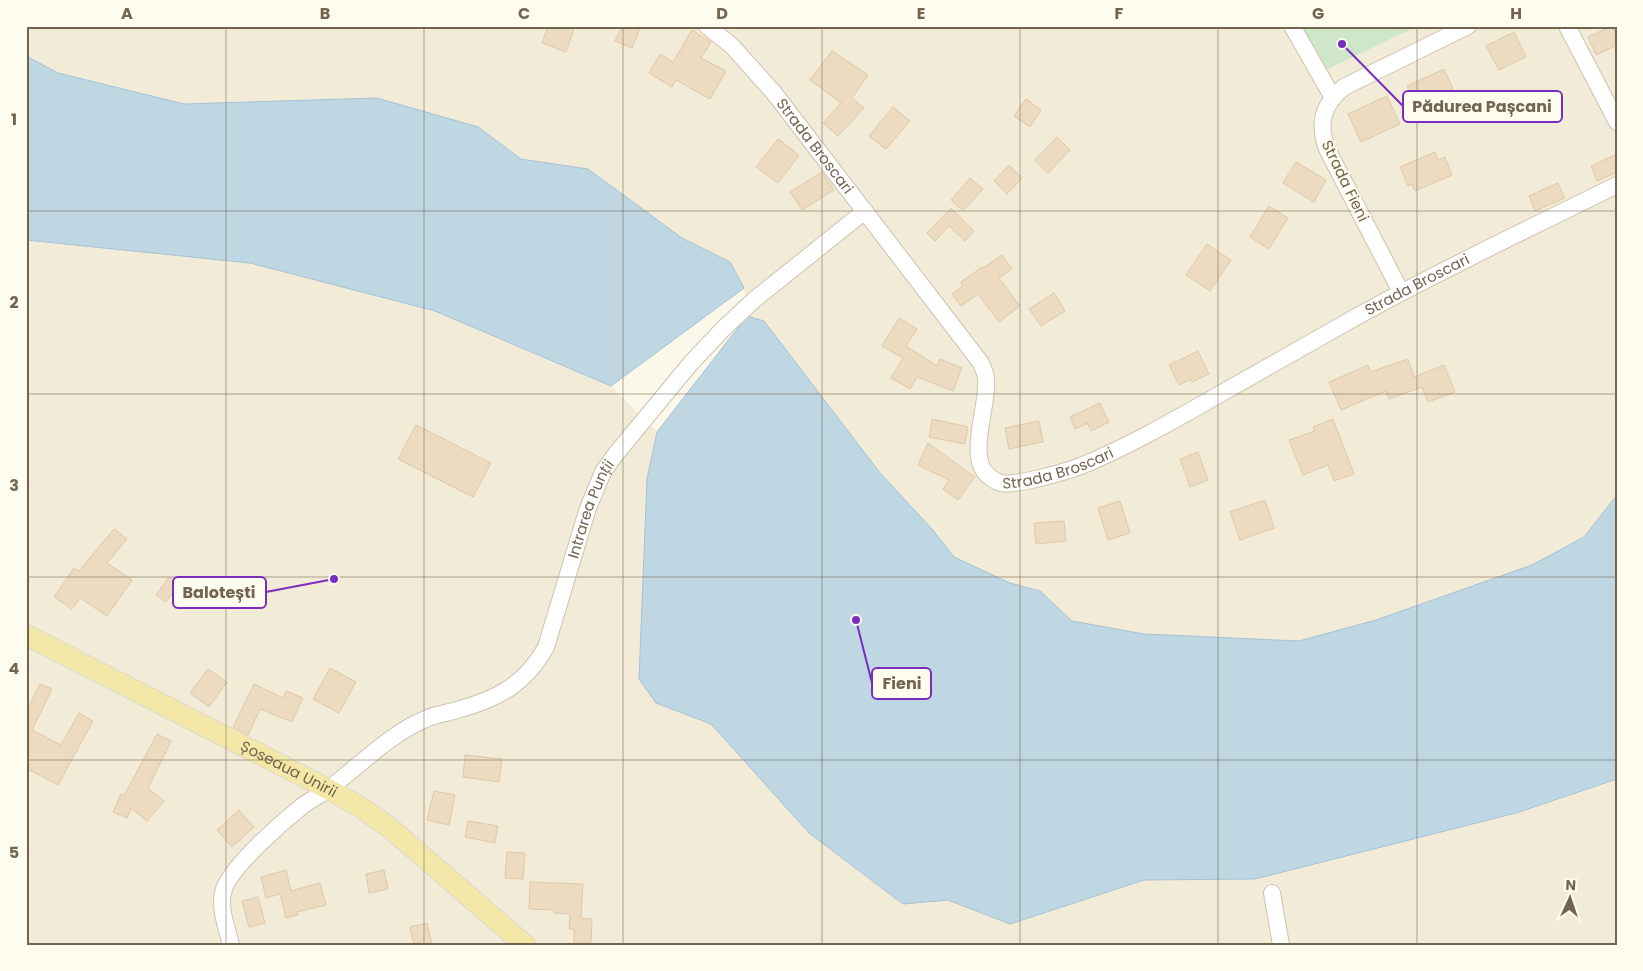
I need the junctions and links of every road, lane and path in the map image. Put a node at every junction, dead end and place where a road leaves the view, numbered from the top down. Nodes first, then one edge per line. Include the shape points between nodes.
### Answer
1 (707, 26) edge
2 (1292, 26) edge
3 (1468, 26) edge
4 (1568, 26) edge
5 (1332, 96) junction
6 (1617, 122) edge
7 (1617, 185) edge
8 (864, 211) junction
9 (1401, 292) junction
10 (26, 635) edge
11 (328, 789) junction
12 (1272, 893) dead end
13 (231, 945) edge
14 (525, 945) edge
15 (1281, 945) edge

1 - 8 street, Strada Broscari via 732,46 774,93
2 - 5 street
3 - 5 street via 1344,87
4 - 6 street
5 - 9 street, Strada Fieni via 1323,117 1327,149
7 - 9 street, Strada Broscari
8 - 9 street, Strada Broscari via 981,363 986,378 986,394 979,458 981,469 1000,483 1024,481 1080,466 1169,423
8 - 11 street, Intrarea Punții via 769,287 724,328 615,455 603,472 588,508 546,647 529,673 499,696 427,718 404,731
10 - 11 main road, Șoseaua Unirii
11 - 13 street, Intrarea Punții via 283,822 228,880 222,900
11 - 14 main road, Șoseaua Unirii via 390,828
12 - 15 street

